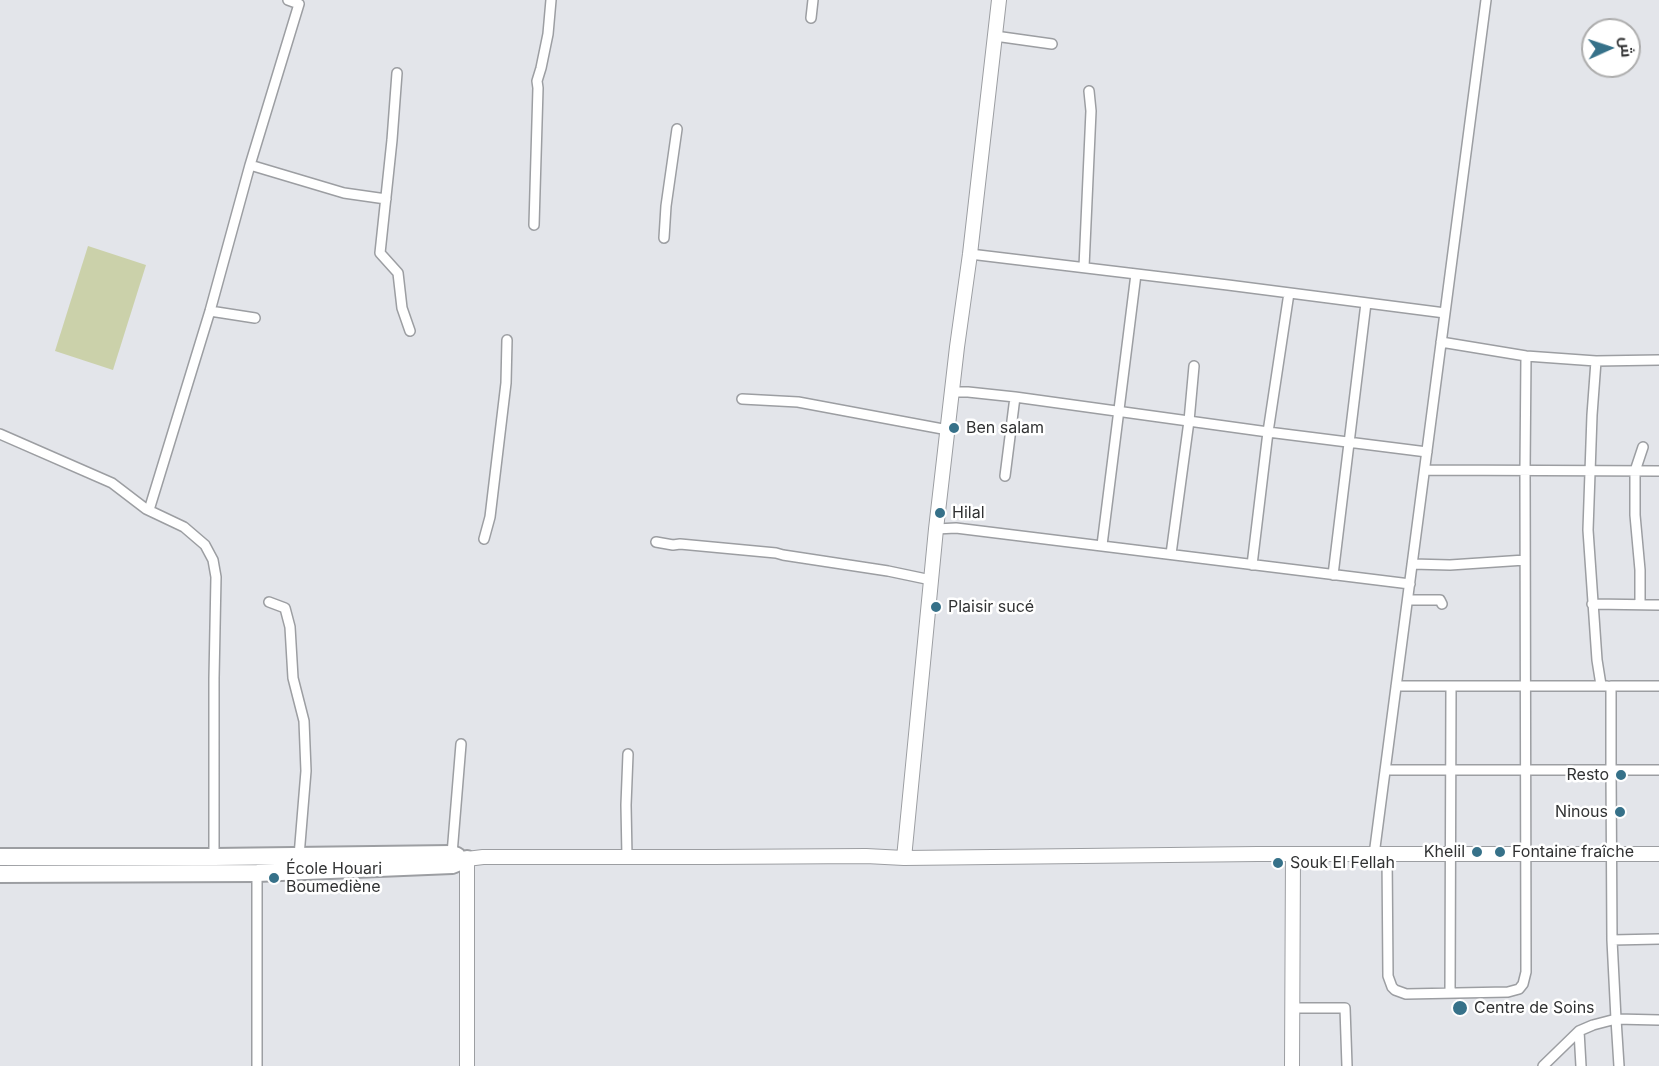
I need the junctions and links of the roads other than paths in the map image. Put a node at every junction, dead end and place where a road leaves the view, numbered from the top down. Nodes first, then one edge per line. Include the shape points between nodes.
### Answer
1 (288, 0) edge
2 (551, 0) edge
3 (813, 0) edge
4 (999, 0) edge
5 (1486, 0) edge
6 (811, 18) dead end
7 (995, 36) junction
8 (1052, 44) dead end
9 (397, 73) dead end
10 (1089, 91) dead end
11 (677, 129) dead end
12 (250, 165) junction
13 (386, 199) junction
14 (534, 225) dead end
15 (664, 238) dead end
16 (970, 254) junction
17 (1084, 267) junction
18 (1136, 274) junction
19 (1289, 293) junction
20 (1366, 303) junction
21 (210, 311) junction
22 (1445, 313) junction
23 (255, 318) dead end
24 (410, 331) dead end
25 (507, 340) dead end
26 (1441, 342) junction
27 (1526, 356) junction
28 (1659, 360) edge
29 (1596, 361) junction
30 (1194, 366) dead end
31 (953, 392) junction
32 (1015, 397) junction
33 (742, 399) dead end
34 (1119, 412) junction
35 (1189, 421) junction
36 (948, 430) junction
37 (1268, 432) junction
38 (0, 434) edge
39 (1349, 442) junction
40 (1643, 447) dead end
41 (1427, 452) junction
42 (1425, 470) junction
43 (1590, 470) junction
44 (1525, 471) junction
45 (1635, 471) junction
46 (1659, 471) edge
47 (1005, 476) dead end
48 (149, 510) junction
49 (936, 529) junction
50 (484, 539) dead end
51 (656, 542) dead end
52 (1102, 545) junction
53 (1171, 554) junction
54 (1525, 560) junction
55 (1412, 564) junction
56 (1252, 565) junction
57 (1333, 574) junction
58 (931, 580) junction
59 (1410, 584) junction
60 (1407, 600) junction
61 (270, 602) dead end
62 (1442, 604) dead end
63 (1592, 604) junction
64 (1640, 604) junction
65 (1659, 605) edge
66 (1396, 686) junction
67 (1451, 686) junction
68 (1525, 686) junction
69 (1606, 686) junction
70 (1659, 686) edge
71 (460, 744) dead end
72 (628, 754) dead end
73 (1385, 770) junction
74 (1450, 770) junction
75 (1611, 770) junction
76 (1659, 770) edge
77 (1527, 771) junction
78 (1293, 854) junction
79 (1659, 854) edge
80 (1381, 855) junction
81 (1449, 855) junction
82 (1527, 855) junction
83 (1612, 855) junction
84 (299, 856) junction
85 (459, 856) junction
86 (0, 857) edge
87 (214, 857) junction
88 (627, 857) junction
89 (904, 858) junction
90 (257, 873) junction
91 (0, 874) edge
92 (1659, 939) edge
93 (1612, 940) junction
94 (1450, 993) junction
95 (1293, 1008) junction
96 (1616, 1019) junction
97 (1659, 1020) edge
98 (1579, 1031) junction
99 (257, 1066) edge
100 (467, 1066) edge
101 (1292, 1066) edge
102 (1347, 1066) edge
103 (1543, 1066) edge
104 (1581, 1066) edge
105 (1619, 1066) edge

1 - 12 street via 299,4
2 - 14 street via 537,81
3 - 6 street
4 - 7 main road
5 - 22 street
7 - 8 street
7 - 16 main road
9 - 13 street
10 - 17 street
11 - 15 street
12 - 13 street via 344,193
12 - 21 street
13 - 24 street via 380,253 398,271 402,308
16 - 17 street
16 - 31 main road
17 - 18 street
18 - 19 street
18 - 34 street
19 - 20 street
19 - 37 street
20 - 22 street
20 - 39 street
21 - 23 street
21 - 48 street
22 - 26 street
25 - 50 street via 506,383
26 - 27 street
26 - 41 street
27 - 29 street
27 - 44 street
28 - 29 street
29 - 43 street
30 - 35 street
31 - 32 street
31 - 36 main road
32 - 34 street
32 - 47 street
33 - 36 street via 798,402
34 - 35 street
34 - 52 street
35 - 37 street
35 - 53 street
36 - 49 main road
37 - 39 street
37 - 56 street
38 - 48 street via 112,483
39 - 41 street
39 - 57 street
40 - 45 street
41 - 42 street
42 - 44 street
42 - 55 street
43 - 44 street
43 - 45 street
43 - 63 street
44 - 54 street
45 - 46 street
45 - 64 street
48 - 87 street via 183,527 205,545 213,560
49 - 52 street
49 - 58 main road
51 - 58 street via 776,553
52 - 53 street
53 - 56 street
54 - 55 street
54 - 68 street
55 - 59 street
56 - 57 street
57 - 59 street
58 - 89 main road
59 - 60 street
60 - 62 street via 1440,600
60 - 66 street
61 - 84 street via 285,608 293,678 304,721 306,771
63 - 64 street
63 - 69 street via 1596,660
64 - 65 street
66 - 67 street
66 - 73 street
67 - 68 street
67 - 74 street
68 - 69 street
68 - 77 street
69 - 70 street
69 - 75 street
71 - 85 street
72 - 88 street
73 - 74 street
73 - 80 street
74 - 77 street
74 - 81 street
75 - 76 street
75 - 77 street
75 - 83 street
77 - 82 street
78 - 80 main road
78 - 89 main road
78 - 95 main road
79 - 83 main road
80 - 81 main road
80 - 94 street via 1389,982 1395,990 1406,994
81 - 82 main road
81 - 94 street
82 - 83 main road
82 - 94 street via 1523,984 1508,992
83 - 93 street
84 - 85 highway
84 - 87 highway
85 - 88 main road
85 - 90 highway via 452,865
85 - 100 main road
86 - 87 highway
88 - 89 main road
90 - 91 highway
90 - 99 street
92 - 93 street
93 - 96 street
95 - 101 main road
95 - 102 street via 1345,1008
96 - 97 street
96 - 98 street
96 - 105 street
98 - 103 street
98 - 104 street

